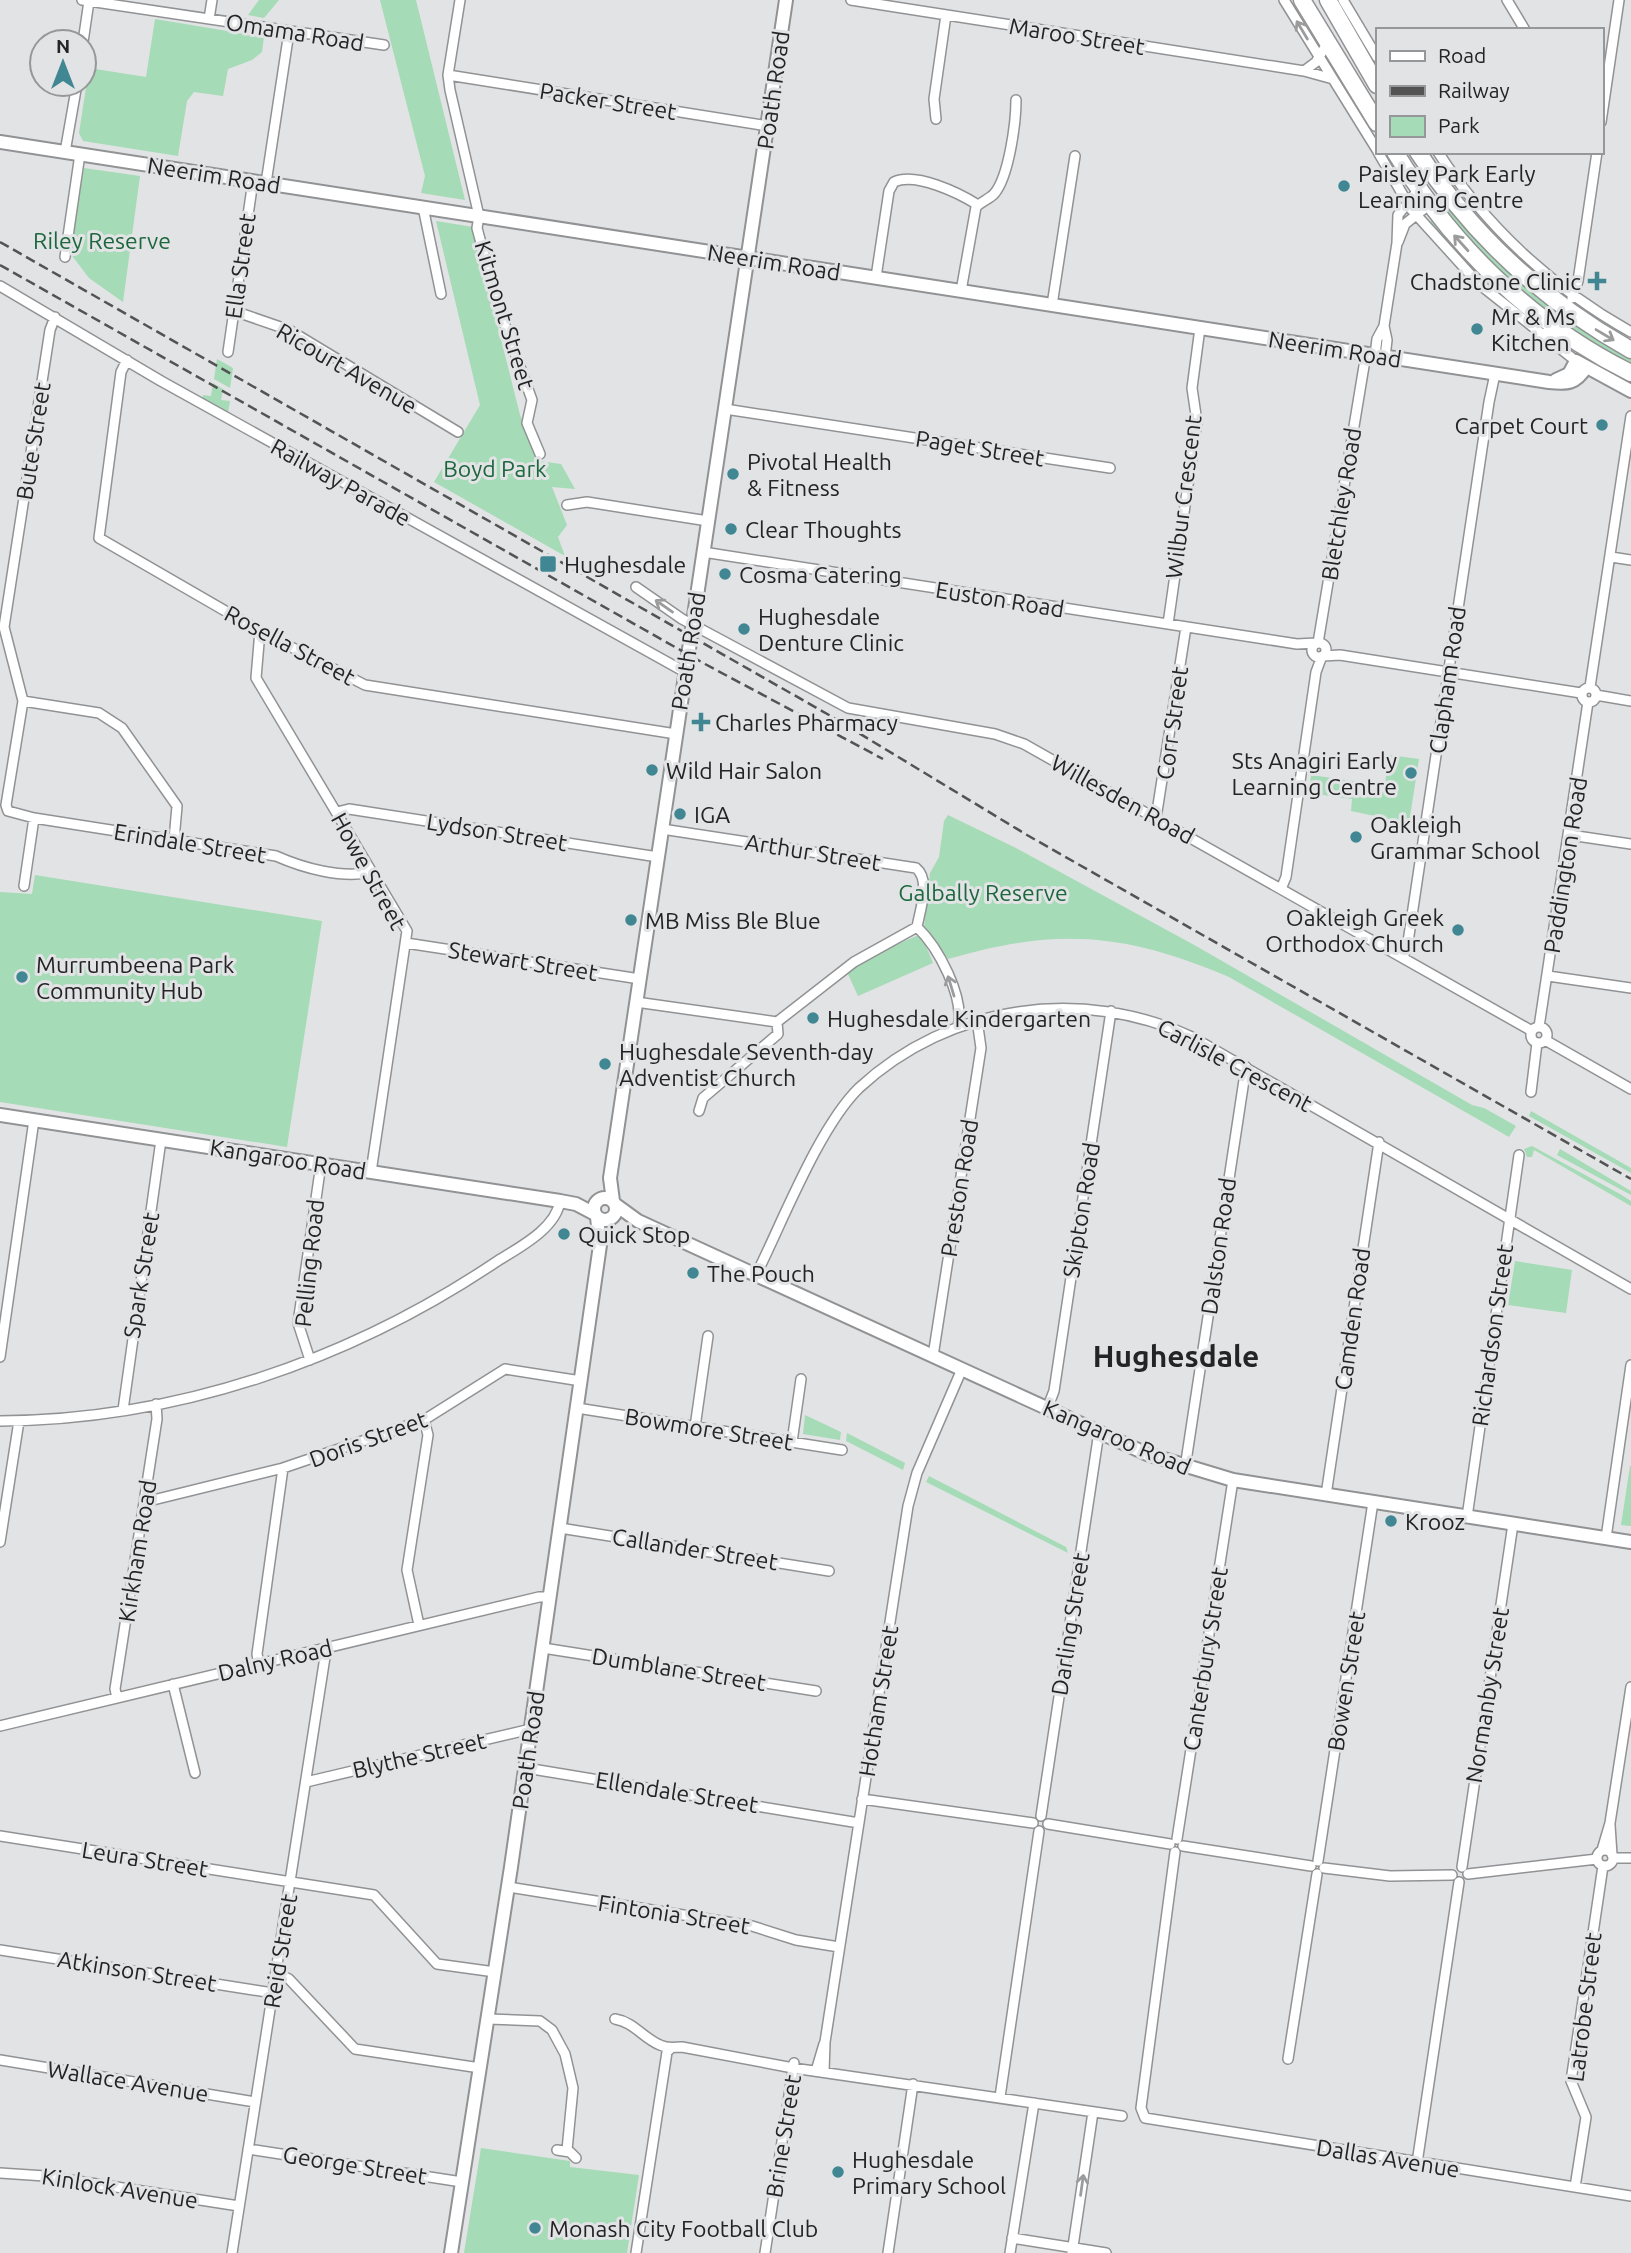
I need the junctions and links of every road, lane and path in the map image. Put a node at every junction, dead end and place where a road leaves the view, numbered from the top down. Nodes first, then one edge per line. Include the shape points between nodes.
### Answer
1 (212, 0) edge
2 (460, 0) edge
3 (786, 0) edge
4 (851, 0) edge
5 (1284, 0) edge
6 (1302, 0) edge
7 (1328, 0) edge
8 (1343, 0) edge
9 (1507, 0) edge
10 (1619, 0) edge
11 (91, 1) edge
12 (931, 1) edge
13 (929, 12) junction
14 (946, 15) junction
15 (209, 19) junction
16 (86, 28) edge
17 (1524, 28) edge
18 (289, 32) junction
19 (1328, 42) junction
20 (384, 45) dead end
21 (1376, 55) edge
22 (1319, 58) junction
23 (1304, 71) junction
24 (448, 75) junction
25 (1333, 79) junction
26 (1376, 83) edge
27 (74, 98) edge
28 (1016, 100) dead end
29 (1603, 108) edge
30 (936, 119) dead end
31 (1376, 121) edge
32 (768, 126) junction
33 (0, 142) edge
34 (1376, 148) edge
35 (65, 152) junction
36 (80, 154) junction
37 (1380, 154) edge
38 (1396, 154) edge
39 (1417, 154) edge
40 (1418, 154) edge
41 (1439, 154) edge
42 (1597, 154) edge
43 (1074, 156) dead end
44 (253, 181) junction
45 (266, 183) junction
46 (1419, 189) junction
47 (1406, 201) junction
48 (1430, 204) junction
49 (978, 205) junction
50 (422, 207) junction
51 (1416, 215) junction
52 (479, 216) junction
53 (1397, 243) junction
54 (65, 257) dead end
55 (747, 258) junction
56 (876, 278) junction
57 (0, 286) edge
58 (961, 291) junction
59 (440, 294) dead end
60 (1569, 302) junction
61 (1052, 305) junction
62 (234, 312) junction
63 (55, 317) junction
64 (1200, 328) junction
65 (1631, 332) edge
66 (1542, 337) junction
67 (1572, 339) junction
68 (1631, 350) edge
69 (228, 352) dead end
70 (1372, 355) junction
71 (127, 360) junction
72 (1581, 364) junction
73 (1493, 373) junction
74 (1631, 373) edge
75 (1631, 391) edge
76 (724, 409) junction
77 (1631, 416) edge
78 (458, 432) dead end
79 (540, 453) dead end
80 (1110, 468) dead end
81 (567, 505) dead end
82 (708, 521) junction
83 (703, 552) junction
84 (1611, 557) junction
85 (1631, 560) edge
86 (636, 587) dead end
87 (693, 624) junction
88 (1168, 624) junction
89 (2, 627) edge
90 (1186, 627) junction
91 (260, 631) junction
92 (1320, 650) junction
93 (685, 672) junction
94 (1448, 673) junction
95 (1592, 695) junction
96 (23, 701) junction
97 (1631, 701) edge
98 (676, 734) junction
99 (8, 811) joint
100 (337, 812) junction
101 (34, 818) junction
102 (1156, 818) junction
103 (662, 829) junction
104 (1570, 835) junction
105 (174, 840) junction
106 (1631, 844) edge
107 (658, 857) junction
108 (372, 872) junction
109 (24, 886) dead end
110 (1281, 889) junction
111 (917, 927) junction
112 (406, 943) junction
113 (1403, 958) junction
114 (1548, 976) junction
115 (640, 979) junction
116 (1631, 988) edge
117 (636, 1002) junction
118 (1111, 1011) junction
119 (977, 1020) junction
120 (777, 1022) junction
121 (958, 1027) junction
122 (1535, 1029) junction
123 (1541, 1042) junction
124 (1246, 1067) junction
125 (1631, 1088) edge
126 (1531, 1092) dead end
127 (699, 1111) dead end
128 (0, 1115) edge
129 (34, 1120) junction
130 (161, 1140) junction
131 (1379, 1142) junction
132 (1519, 1155) dead end
133 (321, 1164) junction
134 (371, 1172) junction
135 (610, 1178) junction
136 (560, 1201) junction
137 (614, 1203) junction
138 (597, 1208) junction
139 (1509, 1218) junction
140 (611, 1219) junction
141 (638, 1221) junction
142 (600, 1245) junction
143 (757, 1275) junction
144 (1631, 1289) edge
145 (708, 1336) dead end
146 (933, 1356) junction
147 (0, 1357) edge
148 (310, 1360) junction
149 (1631, 1365) edge
150 (962, 1369) junction
151 (801, 1379) dead end
152 (581, 1381) junction
153 (156, 1404) junction
154 (577, 1408) junction
155 (1047, 1409) junction
156 (123, 1410) junction
157 (424, 1420) junction
158 (0, 1421) edge
159 (19, 1421) junction
160 (695, 1427) junction
161 (1099, 1433) junction
162 (793, 1442) junction
163 (842, 1450) dead end
164 (284, 1468) junction
165 (1185, 1468) junction
166 (1233, 1479) junction
167 (1326, 1494) junction
168 (145, 1502) junction
169 (1373, 1502) junction
170 (1466, 1517) junction
171 (1513, 1524) junction
172 (560, 1528) junction
173 (1606, 1538) junction
174 (0, 1542) edge
175 (1631, 1542) edge
176 (829, 1571) dead end
177 (550, 1597) junction
178 (419, 1626) junction
179 (323, 1648) junction
180 (543, 1648) junction
181 (259, 1664) junction
182 (173, 1684) junction
183 (1631, 1687) edge
184 (816, 1691) dead end
185 (117, 1698) junction
186 (0, 1726) edge
187 (531, 1729) junction
188 (526, 1768) junction
189 (195, 1773) dead end
190 (306, 1782) junction
191 (863, 1796) junction
192 (1041, 1816) junction
193 (859, 1820) junction
194 (1610, 1823) junction
195 (1048, 1824) junction
196 (1036, 1827) junction
197 (0, 1836) edge
198 (1176, 1845) junction
199 (1613, 1856) junction
200 (1600, 1858) junction
201 (1631, 1858) edge
202 (1318, 1867) junction
203 (1465, 1871) junction
204 (1455, 1879) junction
205 (291, 1882) junction
206 (508, 1887) junction
207 (839, 1947) junction
208 (0, 1950) edge
209 (495, 1972) junction
210 (276, 1973) junction
211 (273, 1993) junction
212 (488, 2019) junction
213 (615, 2019) dead end
214 (671, 2048) junction
215 (1288, 2059) dead end
216 (0, 2060) edge
217 (794, 2064) junction
218 (480, 2068) junction
219 (820, 2069) junction
220 (913, 2084) junction
221 (998, 2097) junction
222 (256, 2102) junction
223 (1034, 2103) junction
224 (1093, 2112) junction
225 (1122, 2116) dead end
226 (1145, 2118) joint
227 (248, 2149) junction
228 (576, 2158) dead end
229 (1417, 2163) junction
230 (0, 2173) edge
231 (462, 2182) junction
232 (1575, 2187) junction
233 (1631, 2196) edge
234 (239, 2207) junction
235 (1012, 2238) junction
236 (1073, 2250) edge
237 (232, 2253) edge
238 (451, 2253) edge
239 (636, 2253) edge
240 (765, 2253) edge
241 (887, 2253) edge
242 (1010, 2253) edge
243 (1106, 2253) edge

1 - 15 street
2 - 24 street
3 - 32 street, Poath Road
4 - 13 street, Maroo Street
22 -> 5 street
6 - 19 highway
7 - 26 highway
8 - 21 street
9 - 17 street
10 - 29 street
11 - 15 street, Omama Road
11 - 16 street
12 - 13 street
13 - 14 street, Maroo Street
14 - 23 street, Maroo Street
14 - 30 street via 933,99
15 - 18 street, Omama Road
18 - 20 street, Omama Road
18 - 45 street
19 - 22 street
19 - 31 highway
22 - 23 street
22 - 25 street
23 - 25 street, Maroo Street
24 - 32 street, Packer Street
24 - 52 street, Kitmont Street
25 - 34 street
27 - 35 street
28 - 49 street via 999,186
32 - 55 street, Poath Road
33 - 35 street, Neerim Road
35 - 36 street, Neerim Road
36 - 44 street, Neerim Road
36 - 54 street
37 - 47 street
38 - 46 highway
39 - 48 highway via 1416,166 1433,193
40 - 60 highway via 1497,252
41 - 60 street via 1458,183
42 - 60 street
43 - 61 street
44 - 45 street, Neerim Road
44 - 62 street, Ella Street
45 - 50 street, Neerim Road
46 - 47 street
46 - 48 highway
47 - 51 street
47 - 53 street, Bletchley Road via 1398,215
48 - 51 street
67 -> 48 highway via 1494,276
49 - 56 street via 948,188 907,179 894,182
49 - 58 street
50 - 52 street, Neerim Road
50 - 59 street
51 - 53 street via 1405,224
51 - 66 street via 1479,284
52 - 55 street, Neerim Road
52 - 79 street, Kitmont Street via 477,228 498,303 531,400 527,423
53 - 70 street, Bletchley Road via 1384,326 1387,340
55 - 56 street, Neerim Road
55 - 76 street, Poath Road
56 - 58 street, Neerim Road
57 - 63 street, Railway Parade
58 - 61 street, Neerim Road
60 - 65 street
60 -> 68 highway
61 - 64 street, Neerim Road
62 - 69 street, Ella Street
62 - 78 street, Ricourt Avenue via 289,330
63 - 71 street, Railway Parade
63 - 89 street, Bute Street
64 - 70 street, Neerim Road
64 - 88 street, Wilbur Crescent via 1192,388 1197,422
66 - 67 highway
66 - 72 street
67 - 74 highway
70 - 73 street, Neerim Road
70 - 92 street, Bletchley Road via 1360,379
71 - 91 street, Rosella Street via 121,372 99,538
71 - 93 street, Railway Parade
72 - 73 street, Neerim Road via 1549,382
72 - 75 street
73 - 94 street, Clapham Road
76 - 80 street, Paget Street
76 - 82 street, Poath Road
77 - 84 street, Paddington Road
81 - 82 street via 587,502
82 - 83 street, Poath Road
83 - 87 street, Poath Road
83 - 88 street, Euston Road
84 - 85 street
84 - 95 street, Paddington Road
87 -> 86 street, Willesden Road
87 - 93 street, Poath Road
87 - 102 street, Willesden Road via 848,708 1010,737
88 - 90 street, Euston Road
89 - 96 street, Bute Street
90 - 92 street, Euston Road
90 - 102 street, Corr Street
91 - 98 street, Rosella Street via 365,685
91 - 100 street, Howe Street via 256,678
92 - 94 street, Euston Road
92 - 110 street, Bletchley Road
93 - 98 street, Poath Road
94 - 95 street, Euston Road
94 - 113 street, Clapham Road
95 - 97 street
95 - 104 street, Paddington Road
96 - 99 street, Bute Street
96 - 105 street via 99,713 122,728 177,806
98 - 103 street, Poath Road
99 - 101 street, Erindale Street
100 - 107 street, Lydson Street via 349,809
100 - 108 street, Howe Street
101 - 105 street, Erindale Street
101 - 109 street
102 - 110 street, Willesden Road
103 - 107 street, Poath Road
103 - 111 street, Arthur Street via 916,868 924,882
104 - 106 street
104 - 114 street, Paddington Road
105 - 108 street, Erindale Street via 276,856 298,866 360,875
107 - 115 street, Poath Road
108 - 112 street, Howe Street via 405,925
110 - 113 street, Willesden Road
111 - 120 street via 853,962
121 -> 111 street via 960,1015 942,958
112 - 115 street, Stewart Street
112 - 134 street, Howe Street
113 - 122 street, Willesden Road
114 - 116 street
114 - 122 street, Paddington Road
115 - 117 street, Poath Road
117 - 120 street
117 - 135 street, Poath Road
118 - 119 street, Carlisle Crescent via 1049,1008
118 - 124 street, Carlisle Crescent via 1169,1027
118 - 155 street, Skipton Road via 1054,1391
119 - 121 street, Carlisle Crescent
119 - 146 street, Preston Road via 981,1048
120 - 127 street via 778,1034 703,1098
121 - 143 street, Carlisle Crescent via 901,1057 858,1089 822,1140
122 - 123 street via 1531,1038
123 - 125 street
123 - 126 street
124 - 131 street, Carlisle Crescent
124 - 165 street, Dalston Road
128 - 129 street, Kangaroo Road
129 - 130 street, Kangaroo Road
129 - 147 street
130 - 133 street, Kangaroo Road
130 - 156 street, Spark Street
131 - 139 street, Carlisle Crescent
131 - 167 street, Camden Road
132 - 139 street, Richardson Street
133 - 134 street, Kangaroo Road
133 - 148 street, Pelling Road via 298,1323
134 - 136 street, Kangaroo Road
135 - 137 street, Poath Road
135 - 138 street, Poath Road
136 - 138 street, Kangaroo Road
136 - 148 street via 551,1222 471,1279 383,1329
137 - 138 street
137 - 140 street, Poath Road via 616,1212
137 - 141 street, Kangaroo Road
138 - 140 street, Kangaroo Road
138 - 142 street, Poath Road
139 - 144 street, Carlisle Crescent
139 - 170 street, Richardson Street
140 - 141 street, Kangaroo Road
140 - 142 street, Poath Road
141 - 143 street, Kangaroo Road
142 - 152 street, Poath Road
143 - 146 street, Kangaroo Road
145 - 160 street
146 - 150 street, Kangaroo Road
148 - 153 street via 225,1388
149 - 173 street
150 - 155 street, Kangaroo Road
150 - 191 street, Hotham Street via 917,1473 908,1506
151 - 162 street
152 - 154 street, Poath Road
152 - 157 street, Doris Street via 505,1369
153 - 156 street
153 - 168 street, Kirkham Road
154 - 160 street, Bowmore Street
154 - 172 street, Poath Road
155 - 161 street, Kangaroo Road
156 - 159 street
157 - 164 street, Doris Street
157 - 178 street via 428,1435 407,1570
158 - 159 street
159 - 174 street
160 - 162 street, Bowmore Street
161 - 165 street, Kangaroo Road
161 - 192 street, Darling Street
162 - 163 street, Bowmore Street
164 - 168 street, Doris Street
164 - 181 street
165 - 166 street, Kangaroo Road
166 - 167 street, Kangaroo Road
166 - 198 street, Canterbury Street
167 - 169 street, Kangaroo Road
168 - 185 street, Kirkham Road
169 - 170 street, Kangaroo Road
169 - 202 street, Bowen Street
170 - 171 street, Kangaroo Road
171 - 173 street, Kangaroo Road
171 - 203 street, Normanby Street
172 - 176 street, Callander Street
172 - 177 street, Poath Road
173 - 175 street, Kangaroo Road
177 - 178 street, Dalny Road
177 - 180 street, Poath Road
178 - 179 street, Dalny Road
179 - 181 street, Dalny Road
179 - 190 street, Reid Street
180 - 184 street, Dumblane Street
180 - 187 street, Poath Road
181 - 182 street, Dalny Road
182 - 185 street, Dalny Road
182 - 189 street
183 - 194 street, Latrobe Street
185 - 186 street, Dalny Road
187 - 188 street, Poath Road
187 - 190 street, Blythe Street
188 - 193 street, Ellendale Street
188 - 206 street, Poath Road
190 - 205 street, Reid Street
191 - 193 street, Hotham Street
191 - 196 street
192 - 195 street
192 - 196 street
193 - 207 street, Hotham Street
194 - 199 street, Latrobe Street
194 - 200 street, Latrobe Street
195 - 196 street
195 - 198 street
196 - 221 street
197 - 205 street, Leura Street
198 - 202 street
198 - 226 street, Canterbury Street via 1141,2108
199 - 200 street via 1608,1850
199 - 200 street via 1611,1863
199 - 201 street
200 - 203 street
200 - 232 street, Latrobe Street via 1571,2081 1586,2117
202 - 204 street
202 - 215 street, Bowen Street
203 - 204 street via 1464,1881
203 - 204 street via 1455,1869
204 - 229 street
205 - 209 street, Leura Street via 374,1895 437,1964
205 - 210 street, Reid Street
206 - 207 street, Fintonia Street via 752,1926
206 - 209 street, Poath Road
207 - 219 street, Hotham Street
208 - 211 street, Atkinson Street
209 - 212 street, Poath Road
210 - 211 street, Reid Street
210 - 218 street via 289,1979 355,2049
211 - 222 street, Reid Street
212 - 218 street, Poath Road
212 - 228 street via 540,2021 552,2030 565,2054 573,2088 562,2150
213 - 214 street
214 - 217 street
214 - 239 street
216 - 222 street, Wallace Avenue
217 - 219 street
217 - 240 street, Brine Street
218 - 231 street, Poath Road
219 - 220 street
220 - 221 street
220 - 241 street
221 - 223 street
222 - 227 street, Reid Street
223 - 224 street
223 - 235 street
224 - 225 street
236 -> 224 street
226 - 229 street, Dallas Avenue
227 - 231 street, George Street
227 - 234 street, Reid Street
229 - 232 street, Dallas Avenue
230 - 234 street, Kinlock Avenue
231 - 238 street, Poath Road
232 - 233 street, Dallas Avenue
234 - 237 street, Reid Street
235 - 236 street
235 - 242 street
236 - 243 street

